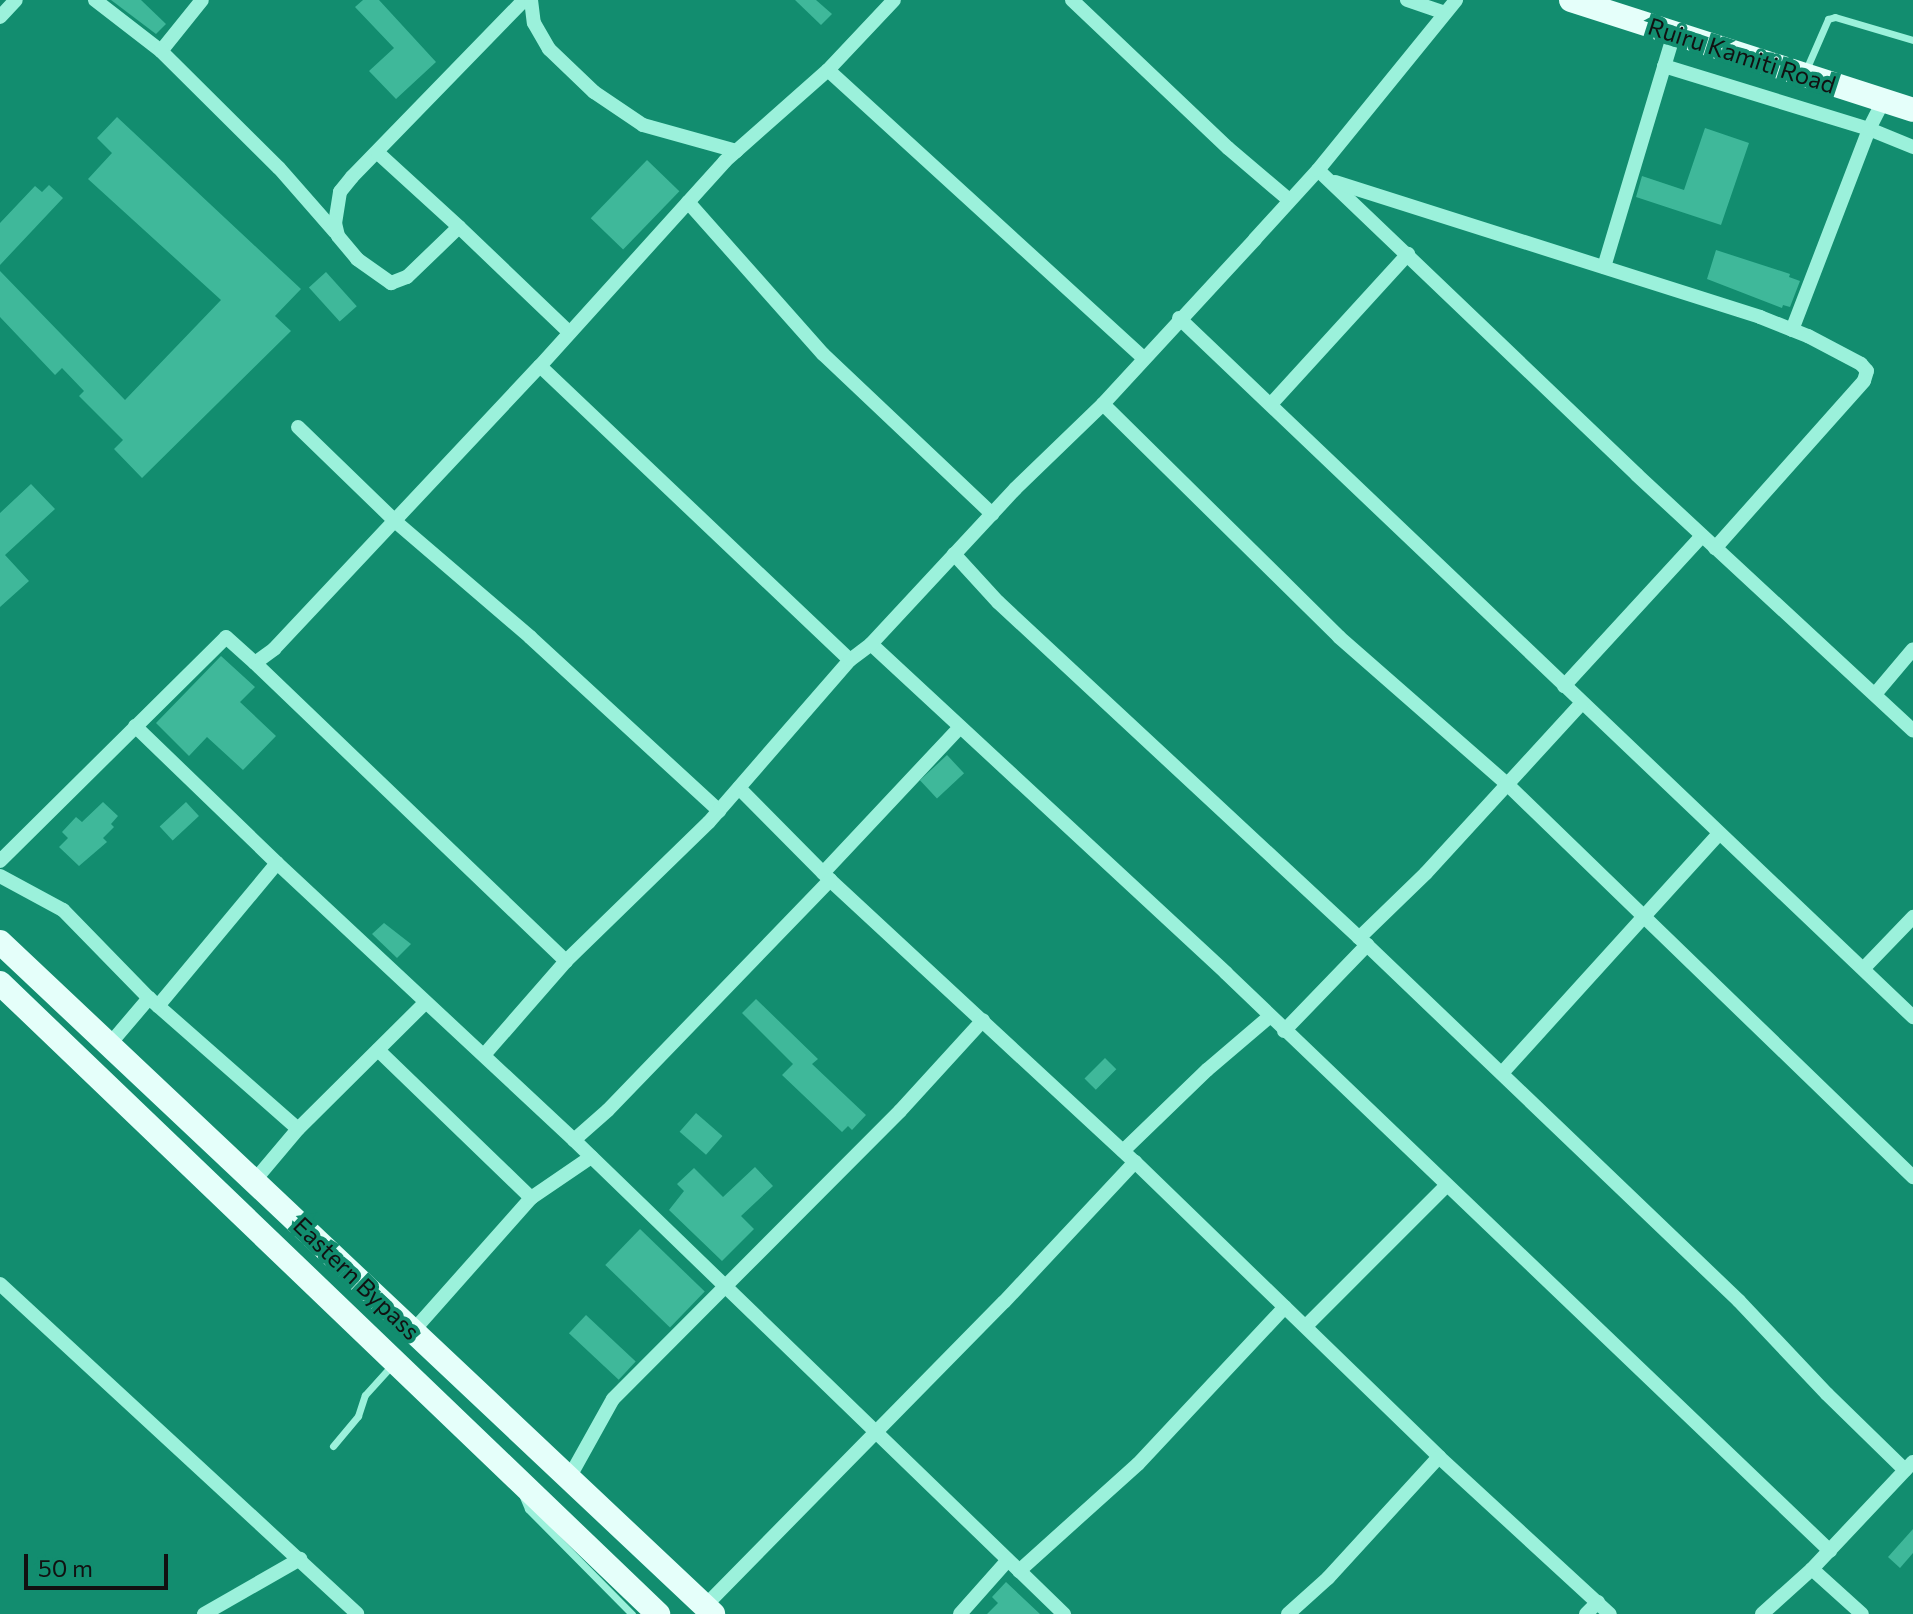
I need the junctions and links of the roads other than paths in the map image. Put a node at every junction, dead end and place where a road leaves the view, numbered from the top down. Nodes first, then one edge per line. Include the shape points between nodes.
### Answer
1 (16, 0) edge
2 (95, 0) edge
3 (202, 0) edge
4 (524, 0) edge
5 (531, 0) edge
6 (1072, 0) edge
7 (1407, 0) edge
8 (1456, 0) edge
9 (1571, 0) edge
10 (885, 3) edge
11 (1445, 13) junction
12 (0, 17) edge
13 (1674, 33) junction
14 (1913, 40) edge
15 (161, 51) junction
16 (1664, 66) junction
17 (828, 70) junction
18 (1804, 74) junction
19 (1883, 102) junction
20 (1913, 110) edge
21 (1869, 129) junction
22 (1913, 147) edge
23 (736, 151) junction
24 (378, 153) junction
25 (1318, 170) junction
26 (1330, 181) junction
27 (1288, 199) junction
28 (688, 202) junction
29 (459, 227) junction
30 (338, 236) junction
31 (1408, 254) junction
32 (1604, 267) junction
33 (1179, 318) junction
34 (1792, 330) junction
35 (570, 333) junction
36 (1143, 358) junction
37 (540, 366) junction
38 (1272, 403) junction
39 (1103, 404) junction
40 (298, 427) dead end
41 (992, 514) junction
42 (396, 522) junction
43 (1702, 536) junction
44 (1715, 548) junction
45 (954, 554) junction
46 (871, 644) junction
47 (1913, 649) edge
48 (850, 660) junction
49 (255, 663) junction
50 (1564, 686) junction
51 (1876, 693) junction
52 (1582, 703) junction
53 (135, 726) junction
54 (960, 727) junction
55 (1913, 731) edge
56 (1508, 785) junction
57 (739, 788) junction
58 (719, 811) junction
59 (1719, 834) junction
60 (1, 858) edge
61 (277, 863) junction
62 (0, 876) edge
63 (826, 876) junction
64 (1644, 916) junction
65 (1913, 917) edge
66 (0, 942) edge
67 (1363, 942) junction
68 (566, 961) junction
69 (1864, 968) junction
70 (0, 983) edge
71 (153, 1002) junction
72 (426, 1002) junction
73 (1269, 1017) junction
74 (1913, 1017) edge
75 (983, 1020) junction
76 (1284, 1031) junction
77 (109, 1045) junction
78 (378, 1050) junction
79 (484, 1055) junction
80 (1502, 1073) junction
81 (298, 1129) junction
82 (574, 1140) junction
83 (1129, 1156) junction
84 (591, 1157) junction
85 (1913, 1177) edge
86 (255, 1180) junction
87 (1446, 1186) junction
88 (531, 1198) junction
89 (0, 1284) edge
90 (724, 1285) junction
91 (1285, 1307) junction
92 (1306, 1326) junction
93 (413, 1331) junction
94 (395, 1362) junction
95 (877, 1431) junction
96 (333, 1446) dead end
97 (1439, 1457) junction
98 (1909, 1466) edge
99 (514, 1476) junction
100 (569, 1478) junction
101 (1830, 1551) junction
102 (300, 1559) junction
103 (1013, 1566) junction
104 (1812, 1569) junction
105 (1598, 1602) junction
106 (709, 1610) edge
107 (204, 1614) edge
108 (357, 1614) edge
109 (632, 1614) edge
110 (658, 1614) edge
111 (960, 1614) edge
112 (1064, 1614) edge
113 (1288, 1614) edge
114 (1586, 1614) edge
115 (1610, 1614) edge
116 (1762, 1614) edge
117 (1862, 1614) edge

1 - 12 street
2 - 15 street
3 - 15 street
4 - 24 street
5 - 23 street via 534,23 549,49 594,92 643,125
6 - 27 street
7 - 11 street
8 - 11 street
9 - 13 main road, Ruiru Kamiti Road
10 - 17 street
11 - 25 street
13 - 16 street
13 - 18 main road, Ruiru Kamiti Road
14 - 18 lane via 1828,19
15 - 30 street via 279,168
16 - 21 street
16 - 32 street
17 - 23 street
17 - 36 street
18 - 19 main road, Ruiru Kamiti Road
19 - 20 main road, Ruiru Kamiti Road
19 - 21 street
21 - 22 street
21 - 34 street
23 - 28 street
24 - 29 street
24 - 30 street via 340,192 334,213
25 - 26 street
25 - 27 street
26 - 31 street
26 - 32 street
27 - 33 street
28 - 35 street
28 - 41 street via 823,354
29 - 30 street via 397,282 372,272
29 - 35 street
31 - 38 street
31 - 43 street
32 - 34 street
33 - 36 street
33 - 38 street
34 - 44 street via 1861,364 1867,371 1864,381
35 - 37 street
36 - 39 street
37 - 42 street
37 - 48 street
38 - 50 street
39 - 41 street
39 - 56 street via 1339,637
40 - 42 street
41 - 45 street
42 - 49 street
42 - 58 street
43 - 44 street
43 - 50 street
44 - 51 street
45 - 46 street
45 - 67 street via 998,602
46 - 48 street
46 - 54 street
47 - 51 street
48 - 57 street
49 - 53 street via 226,637
49 - 68 street
50 - 52 street
51 - 55 street
52 - 56 street
52 - 59 street
53 - 60 street
53 - 61 street
54 - 63 street
54 - 73 street
56 - 64 street
56 - 67 street
57 - 58 street
57 - 63 street
58 - 68 street
59 - 64 street
59 - 69 street
61 - 71 street
61 - 72 street
62 - 71 street via 63,910
63 - 75 street
63 - 82 street
64 - 80 street
64 - 85 street
65 - 69 street
66 - 77 main road, Eastern Bypass
67 - 76 street
67 - 80 street
68 - 79 street
69 - 74 street
70 - 94 main road, Eastern Bypass
71 - 77 street
71 - 81 street
72 - 78 street
72 - 79 street
73 - 76 street
73 - 83 street via 1207,1070
75 - 83 street
75 - 90 street via 900,1111
76 - 87 street
77 - 86 main road, Eastern Bypass
78 - 81 street
78 - 88 street
79 - 82 street
80 - 98 street via 1739,1301 1827,1394
81 - 86 street
82 - 84 street
83 - 91 street
83 - 95 street
84 - 88 street
84 - 90 street
86 - 93 main road, Eastern Bypass
87 - 92 street
87 - 101 street
88 - 93 street
89 - 102 street
90 - 95 street
90 - 100 street via 613,1399
91 - 92 street
91 - 103 street via 1138,1464
92 - 97 street
93 - 100 main road, Eastern Bypass
94 - 96 lane via 365,1395 358,1416
94 - 99 main road, Eastern Bypass
95 - 103 street
95 - 106 street
97 - 105 street
97 - 113 street
98 - 101 street
99 - 109 lane via 528,1509
99 - 110 main road, Eastern Bypass
100 - 106 main road, Eastern Bypass
101 - 104 street
102 - 107 street
102 - 108 street
103 - 111 street
103 - 112 street
104 - 116 street
104 - 117 street
105 - 114 street
105 - 115 street

